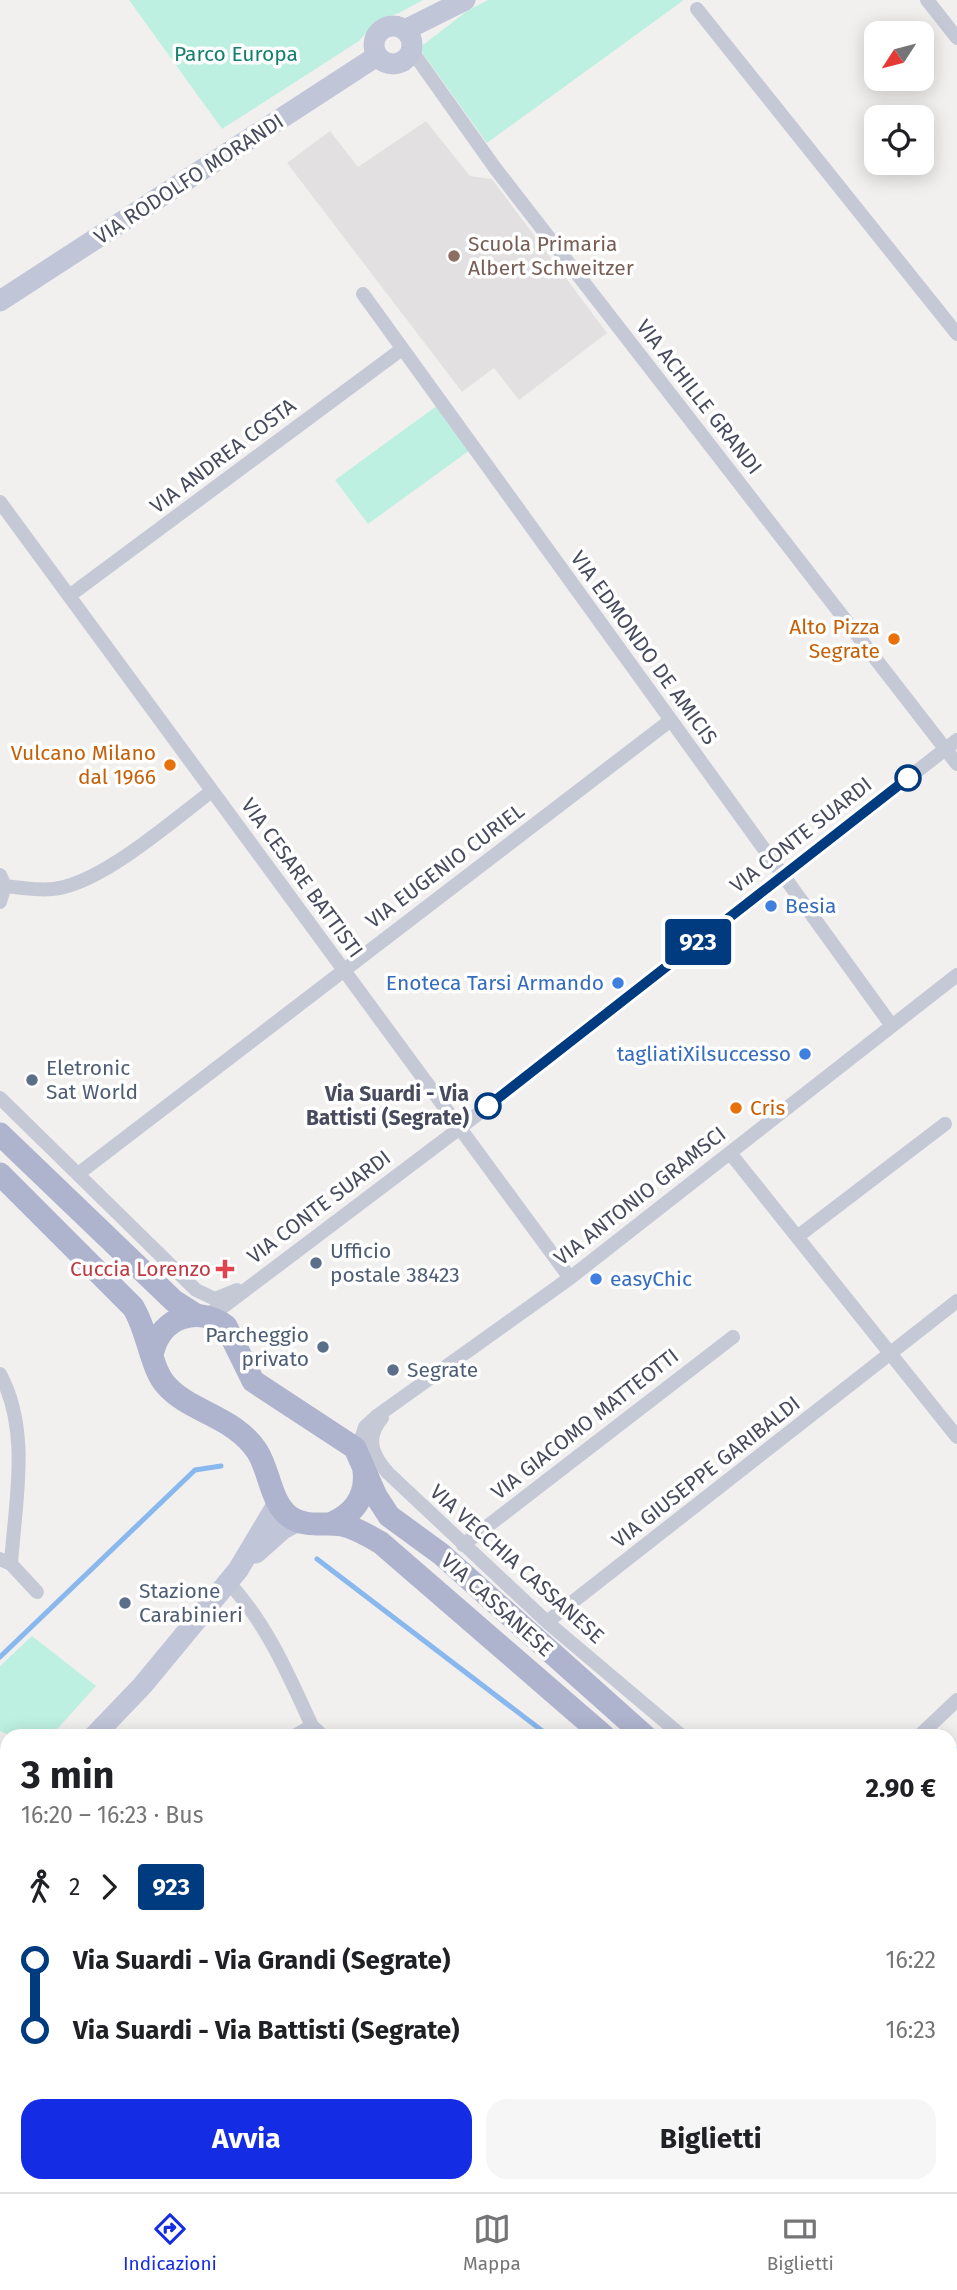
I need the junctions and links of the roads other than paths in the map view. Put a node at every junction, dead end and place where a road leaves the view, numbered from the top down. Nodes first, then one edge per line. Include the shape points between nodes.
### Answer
1 (927, 0) edge
2 (458, 4) edge
3 (697, 9) dead end
4 (957, 38) edge
5 (409, 41) junction
6 (377, 56) junction
7 (363, 294) dead end
8 (0, 302) edge
9 (957, 334) edge
10 (402, 349) junction
11 (0, 502) edge
12 (69, 596) junction
13 (671, 720) junction
14 (951, 744) edge
15 (957, 764) edge
16 (212, 791) junction
17 (783, 876) junction
18 (2, 881) edge
19 (0, 902) edge
20 (344, 970) junction
21 (957, 975) edge
22 (892, 1026) junction
23 (0, 1098) edge
24 (945, 1124) dead end
25 (460, 1128) junction
26 (0, 1134) edge
27 (730, 1153) junction
28 (0, 1174) edge
29 (78, 1174) junction
30 (797, 1237) junction
31 (259, 1277) junction
32 (570, 1278) junction
33 (957, 1301) edge
34 (199, 1316) junction
35 (733, 1337) dead end
36 (153, 1351) junction
37 (891, 1354) junction
38 (0, 1374) edge
39 (395, 1405) junction
40 (957, 1437) edge
41 (360, 1458) junction
42 (278, 1503) junction
43 (298, 1521) junction
44 (330, 1524) junction
45 (463, 1545) junction
46 (6, 1562) edge
47 (243, 1563) junction
48 (228, 1582) junction
49 (37, 1592) dead end
50 (547, 1622) junction
51 (957, 1700) edge
52 (312, 1726) junction
53 (101, 1729) edge
54 (307, 1729) edge
55 (315, 1729) edge
56 (596, 1729) edge
57 (637, 1729) edge
58 (673, 1729) edge
59 (926, 1729) edge

1 - 4 street
2 - 5 street
3 - 9 street
5 - 6 street via 397,64 385,63
5 - 6 street via 394,26 381,30 374,40
5 - 14 street, VIA ACHILLE GRANDI via 495,167
6 - 8 street, VIA RODOLFO MORANDI
7 - 10 street, VIA EDMONDO DE AMICIS
10 - 12 street, VIA ANDREA COSTA
10 - 13 street, VIA EDMONDO DE AMICIS
11 - 12 street, VIA CESARE BATTISTI
12 - 16 street, VIA CESARE BATTISTI
13 - 17 street, VIA EDMONDO DE AMICIS
13 - 20 street, VIA EUGENIO CURIEL
14 - 15 street, VIA ACHILLE GRANDI
14 - 17 street, VIA CONTE SUARDI
16 - 18 street via 102,870 73,884 43,890
16 - 20 street, VIA CESARE BATTISTI
17 - 22 street, VIA EDMONDO DE AMICIS
17 - 25 street, VIA CONTE SUARDI
18 - 19 street
20 - 25 street, VIA CESARE BATTISTI
20 - 29 street, VIA EUGENIO CURIEL
21 - 22 street, VIA ANTONIO GRAMSCI
22 - 27 street, VIA ANTONIO GRAMSCI
23 - 29 street
24 - 30 street
25 - 31 street, VIA CONTE SUARDI
25 - 32 street, VIA CESARE BATTISTI
26 - 34 main road, VIA CASSANESE via 174,1301
27 - 30 street
27 - 32 street, VIA ANTONIO GRAMSCI
28 - 36 main road via 128,1301 145,1327
29 - 31 street via 202,1295 221,1298
30 - 37 street
31 - 34 street, VIA CONTE SUARDI via 223,1307
32 - 39 street, VIA ANTONIO GRAMSCI
33 - 37 street, VIA GIUSEPPE GARIBALDI
34 - 36 main road via 171,1322 158,1336
34 - 41 main road, VIA CASSANESE via 226,1326 253,1381 347,1441
35 - 45 street, VIA GIACOMO MATTEOTTI
36 - 42 main road via 159,1374 170,1390 238,1430 256,1450
37 - 40 street
37 - 50 street, VIA GIUSEPPE GARIBALDI
38 - 46 street via 18,1429
39 - 41 street, VIA ANTONIO GRAMSCI via 369,1423
39 - 45 street, VIA VECCHIA CASSANESE via 373,1431 371,1446 376,1458
41 - 44 main road via 364,1489 360,1499 350,1513
41 - 57 main road, VIA CASSANESE via 389,1516 441,1554
42 - 43 main road
42 - 47 street
43 - 44 main road, VIA CASSANESE
43 - 47 street
44 - 56 main road, VIA CASSANESE via 355,1529 386,1546
45 - 50 street, VIA VECCHIA CASSANESE
46 - 49 street
47 - 48 street
48 - 52 street via 271,1641
48 - 53 street
50 - 58 street, VIA VECCHIA CASSANESE
51 - 59 street
52 - 54 street
52 - 55 street

